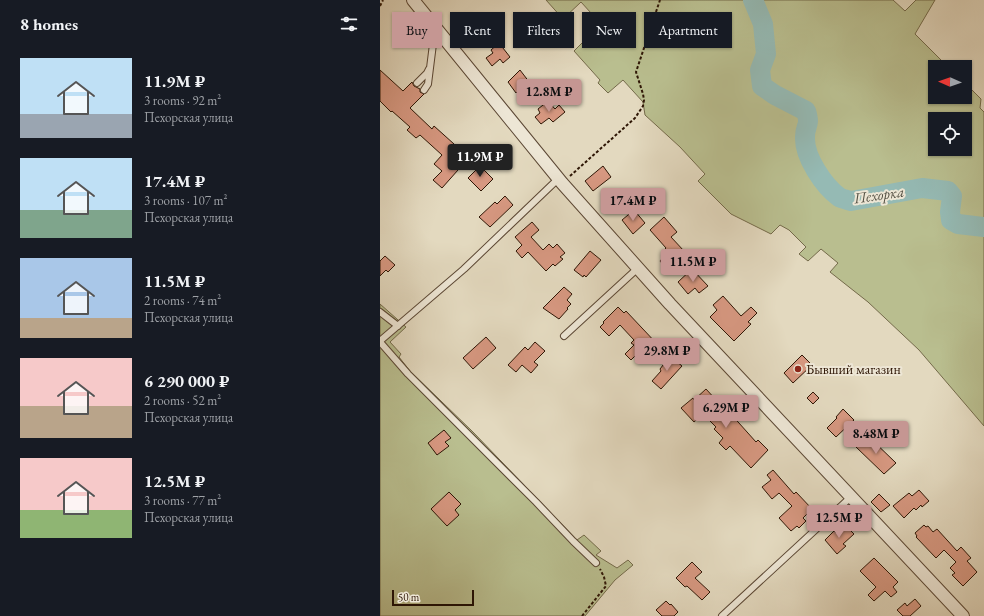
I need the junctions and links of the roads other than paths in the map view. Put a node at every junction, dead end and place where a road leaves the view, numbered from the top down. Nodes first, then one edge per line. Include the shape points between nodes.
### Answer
1 (413, 0) edge
2 (422, 12) edge
3 (442, 37) edge
4 (432, 48) edge
5 (429, 69) junction
6 (417, 83) dead end
7 (424, 90) dead end
8 (560, 181) junction
9 (638, 268) junction
10 (380, 312) edge
11 (398, 326) junction
12 (564, 336) dead end
13 (380, 342) edge
14 (851, 497) junction
15 (596, 563) road end
16 (722, 616) edge
17 (963, 616) edge

1 - 2 street
3 - 8 street
4 - 5 lane
5 - 6 lane
5 - 7 lane via 428,84
8 - 9 street
8 - 11 lane
9 - 12 lane
9 - 14 street
10 - 11 lane
11 - 13 lane
13 - 15 lane via 408,374
14 - 16 lane
14 - 17 street

